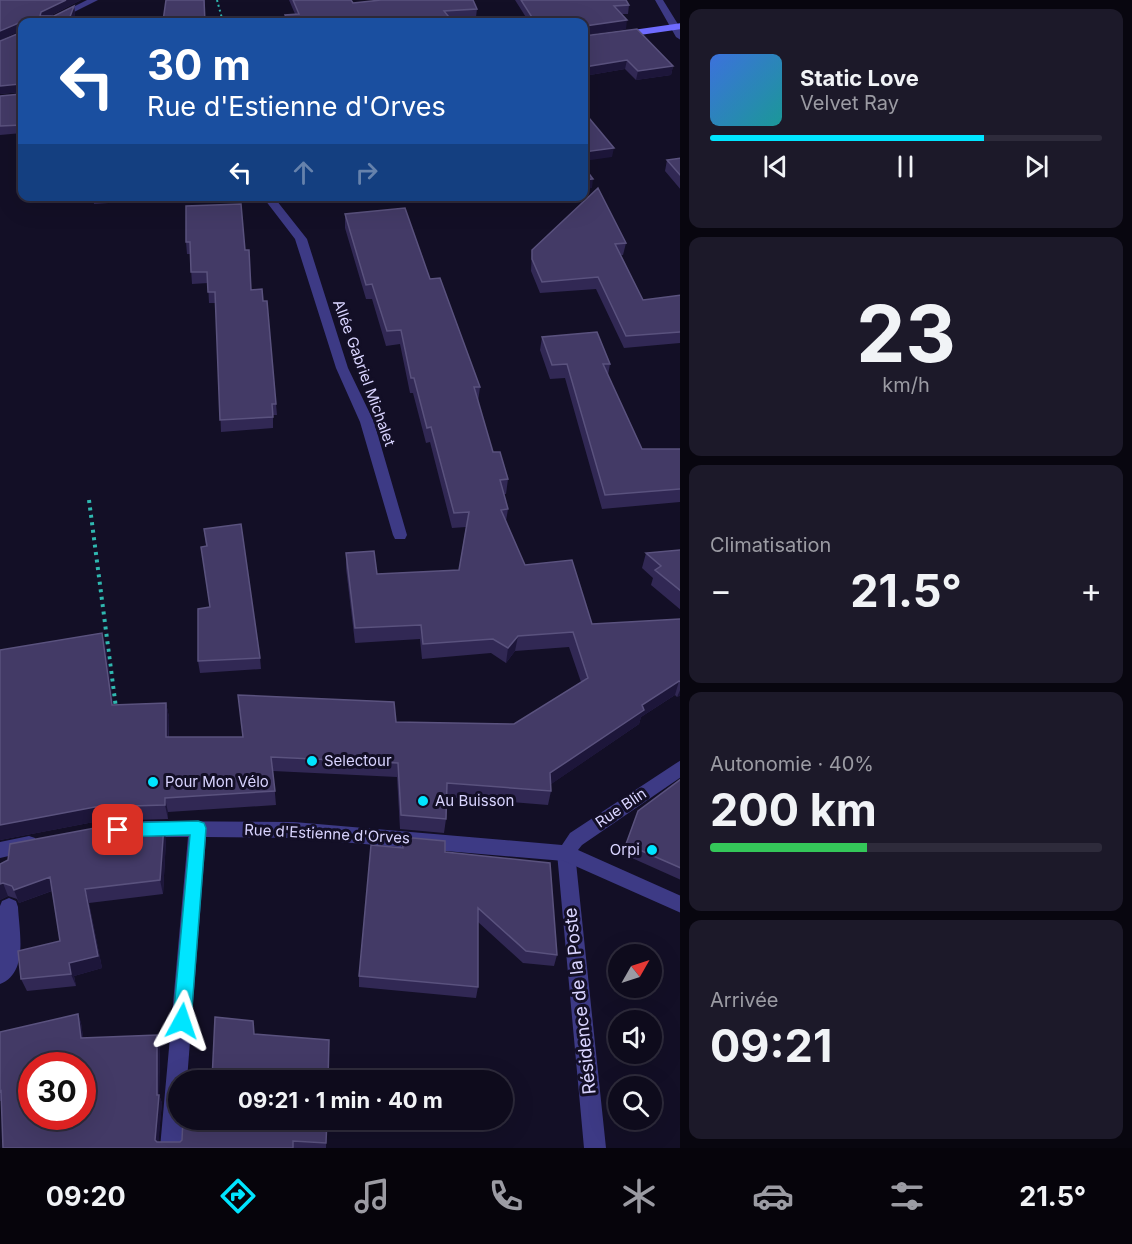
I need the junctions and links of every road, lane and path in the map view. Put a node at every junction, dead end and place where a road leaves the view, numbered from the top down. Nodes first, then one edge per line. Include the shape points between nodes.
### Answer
1 (94, 0) edge
2 (217, 0) edge
3 (659, 0) edge
4 (56, 18) edge
5 (222, 18) edge
6 (677, 26) edge
7 (588, 39) edge
8 (271, 201) edge
9 (89, 500) dead end
10 (400, 536) dead end
11 (117, 710) edge
12 (680, 768) edge
13 (198, 828) junction
14 (129, 830) edge
15 (42, 842) edge
16 (566, 853) junction
17 (3, 855) edge
18 (680, 904) edge
19 (9, 907) edge
20 (0, 975) edge
21 (171, 1148) edge
22 (595, 1148) edge

1 - 4 street
2 - 5 path
3 - 6 street
6 - 7 street
8 - 10 street, Allée Gabriel Michalet via 301,239 342,368 367,422
9 - 11 path
12 - 16 street, Rue Blin via 576,839
13 - 14 street, Rue d'Estienne d'Orves
13 - 16 street, Rue d'Estienne d'Orves via 294,830
13 - 21 street
15 - 17 street
16 - 18 street, Rue d'Estienne d'Orves
16 - 22 street, Résidence de la Poste
19 - 20 street via 11,959

